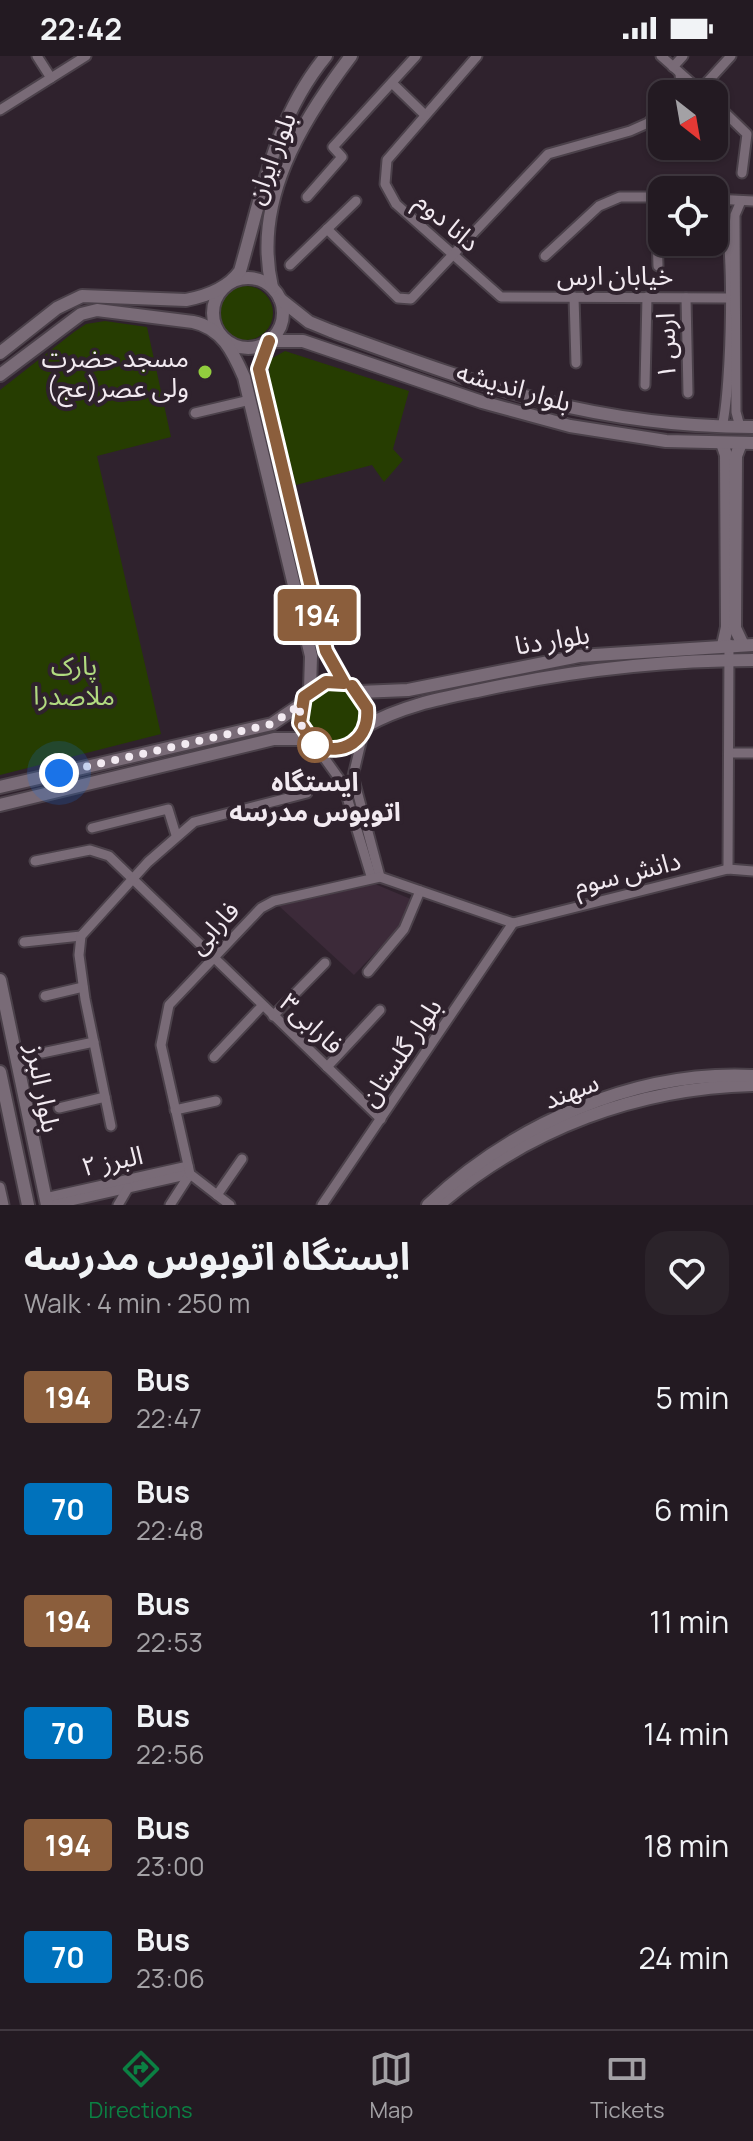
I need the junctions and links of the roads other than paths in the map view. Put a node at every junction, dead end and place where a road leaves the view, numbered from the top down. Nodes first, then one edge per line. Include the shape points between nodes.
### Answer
1 (37, 56) edge
2 (86, 56) edge
3 (326, 56) edge
4 (351, 56) edge
5 (416, 56) edge
6 (477, 56) edge
7 (661, 56) edge
8 (683, 56) edge
9 (731, 56) edge
10 (676, 71) junction
11 (51, 78) junction
12 (679, 80) edge
13 (687, 80) edge
14 (712, 80) edge
15 (392, 83) junction
16 (0, 110) edge
17 (425, 115) junction
18 (728, 116) edge
19 (648, 123) edge
20 (267, 164) junction
21 (283, 171) junction
22 (742, 173) dead end
23 (307, 197) dead end
24 (648, 197) edge
25 (728, 200) edge
26 (356, 201) dead end
27 (741, 201) junction
28 (753, 201) edge
29 (327, 229) junction
30 (453, 254) junction
31 (545, 256) dead end
32 (658, 256) edge
33 (728, 256) edge
34 (290, 265) dead end
35 (658, 266) dead end
36 (232, 282) junction
37 (272, 287) junction
38 (501, 297) joint
39 (574, 297) junction
40 (647, 297) junction
41 (686, 298) junction
42 (728, 298) junction
43 (280, 299) junction
44 (223, 338) junction
45 (269, 341) junction
46 (0, 353) edge
47 (576, 363) dead end
48 (0, 375) edge
49 (645, 385) dead end
50 (688, 393) dead end
51 (250, 400) junction
52 (195, 413) dead end
53 (722, 427) junction
54 (747, 427) edge
55 (722, 443) junction
56 (747, 443) edge
57 (726, 645) junction
58 (748, 645) edge
59 (729, 660) junction
60 (753, 660) edge
61 (344, 683) junction
62 (310, 690) junction
63 (359, 692) junction
64 (300, 705) junction
65 (364, 730) junction
66 (311, 742) junction
67 (730, 753) junction
68 (753, 753) edge
69 (0, 787) edge
70 (307, 793) dead end
71 (0, 805) edge
72 (92, 828) dead end
73 (176, 835) junction
74 (35, 861) dead end
75 (728, 869) junction
76 (753, 871) edge
77 (376, 876) junction
78 (133, 879) junction
79 (420, 891) junction
80 (513, 923) junction
81 (81, 936) junction
82 (24, 942) dead end
83 (212, 959) junction
84 (325, 963) dead end
85 (368, 972) dead end
86 (0, 980) edge
87 (83, 987) junction
88 (45, 996) dead end
89 (262, 1006) junction
90 (380, 1010) dead end
91 (273, 1016) junction
92 (94, 1042) junction
93 (42, 1053) dead end
94 (214, 1057) dead end
95 (327, 1067) junction
96 (0, 1072) edge
97 (753, 1076) edge
98 (753, 1085) edge
99 (105, 1097) junction
100 (216, 1101) dead end
101 (59, 1108) dead end
102 (175, 1110) junction
103 (381, 1119) junction
104 (111, 1126) dead end
105 (242, 1159) dead end
106 (189, 1170) junction
107 (0, 1187) edge
108 (128, 1188) junction
109 (217, 1195) junction
110 (48, 1203) edge
111 (4, 1205) edge
112 (28, 1205) edge
113 (118, 1205) edge
114 (170, 1205) edge
115 (230, 1205) edge
116 (322, 1205) edge
117 (428, 1205) edge
118 (439, 1205) edge

1 - 11 street
2 - 11 street
3 - 20 main road, بلوار ایران via 289,114
4 - 21 main road, بلوار ایران via 303,122
5 - 15 street
6 - 17 street, دانا دوم
7 - 10 street
8 - 10 street
9 - 14 street
10 - 12 street
10 - 13 street
11 - 16 street
15 - 17 street
15 - 23 street via 333,147 342,157
17 - 30 street, دانا دوم via 387,160 385,184 396,204
18 - 22 street via 747,134
19 - 30 street via 548,154
20 - 21 main road
20 - 36 main road, بلوار ایران via 240,271
21 - 37 main road, بلوار ایران via 266,233
24 - 31 street via 620,197 599,206
25 - 27 street
26 - 29 street
27 - 28 street
27 - 54 street via 735,215 736,412
29 - 30 street via 398,298 411,299
29 - 34 street
30 - 38 street, دانا دوم
32 - 35 street
33 - 42 street
36 - 37 main road via 253,279
36 - 44 main road via 214,308
36 - 46 main road via 186,300 82,296 57,308
37 - 43 main road
38 - 39 street, خیابان ارس
39 - 40 street, خیابان ارس
39 - 47 street
40 - 41 street, خیابان ارس
40 - 49 street
41 - 42 street, خیابان ارس
41 - 50 street, ارس ۱
42 - 53 street via 728,401
43 - 45 main road via 281,327
43 - 53 main road, بلوار اندیشه via 309,322 331,331 525,399 621,419
44 - 45 main road via 240,347
44 - 48 main road via 205,324 97,310 67,323
44 - 51 main road
45 - 55 main road, بلوار اندیشه via 303,341 570,426 666,441
45 - 61 main road via 259,369 326,651
51 - 52 street
51 - 62 main road via 311,656
53 - 54 main road, بلوار اندیشه
55 - 56 main road, بلوار اندیشه
55 - 57 main road
56 - 58 main road via 736,456 735,628
57 - 58 main road, بلوار دنا
57 - 59 street
57 - 63 main road, بلوار دنا via 579,656 408,690
59 - 60 main road, بلوار دنا
59 - 65 main road, بلوار دنا via 537,678 413,705
59 - 67 street
61 - 62 main road via 326,682
61 - 63 main road
62 - 64 main road
63 - 65 main road via 367,708
64 - 66 main road via 300,723
64 - 69 main road via 272,724
65 - 66 main road via 355,742 336,750
65 - 77 street via 353,776
66 - 71 main road via 274,739
66 - 77 street via 343,784
67 - 68 street
67 - 75 street
70 - 73 street via 194,822
72 - 73 street via 168,809
73 - 78 street
74 - 78 street, فارابی۳ via 90,850 109,856
75 - 76 street, دانش سوم
75 - 80 street, دانش سوم
77 - 79 street
77 - 83 street, فارابی via 274,901
78 - 81 street
78 - 83 street, فارابی۳
79 - 80 street
79 - 85 street via 404,929
80 - 103 street, بلوار گلستان
81 - 82 street
81 - 87 street
83 - 89 street, فارابی۳
83 - 102 street, فارابی via 169,1005 163,1020 161,1045
84 - 91 street
86 - 110 main road, بلوار البرز
87 - 88 street
87 - 92 street
89 - 91 street, فارابی۳
89 - 94 street
90 - 95 street
91 - 95 street, فارابی۳
92 - 93 street
92 - 99 street
95 - 103 street, فارابی۳
96 - 112 main road, بلوار البرز
97 - 117 main road, سهند via 667,1083 581,1107 467,1169
98 - 118 main road, سهند via 670,1093 582,1117 517,1149
99 - 101 street
99 - 104 street
100 - 102 street
102 - 106 street, فارابی
103 - 116 street, بلوار گلستان
105 - 109 street
106 - 108 street, البرز ۲
106 - 109 street
106 - 110 street, البرز ۲
106 - 114 street
107 - 111 street
108 - 110 street, البرز ۲
108 - 113 street
109 - 115 street

